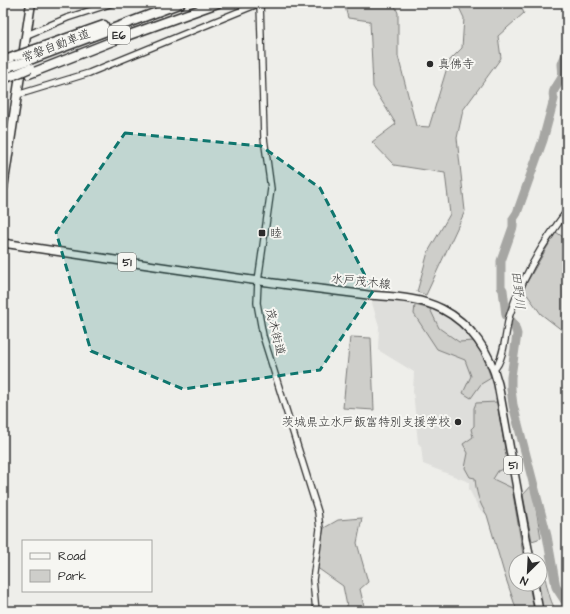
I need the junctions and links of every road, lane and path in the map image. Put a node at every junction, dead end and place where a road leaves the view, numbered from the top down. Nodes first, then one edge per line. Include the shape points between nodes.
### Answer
1 (31, 3) edge
2 (113, 3) edge
3 (168, 3) edge
4 (181, 3) edge
5 (208, 3) edge
6 (218, 3) edge
7 (260, 3) edge
8 (27, 35) junction
9 (3, 61) edge
10 (15, 61) junction
11 (3, 70) edge
12 (30, 71) junction
13 (13, 77) junction
14 (3, 79) edge
15 (3, 84) edge
16 (17, 95) junction
17 (3, 188) edge
18 (567, 211) edge
19 (3, 243) edge
20 (258, 281) junction
21 (494, 370) junction
22 (529, 552) edge
23 (535, 592) edge
24 (316, 611) edge
25 (539, 611) edge

1 - 8 highway
2 - 8 street
3 - 10 highway, bridge via 33,50
4 - 10 highway, 常磐自動車道 / E6, bridge via 32,59
5 - 12 highway, 常磐自動車道 / E6 via 159,19
6 - 12 highway
7 - 16 street via 89,73
7 - 20 street, 茂木街道 via 264,138 271,189
8 - 16 highway
9 - 10 highway
10 - 11 highway, 常磐自動車道 / E6
12 - 13 highway
13 - 14 highway, 常磐自動車道
13 - 15 highway
16 - 17 highway
18 - 21 street via 553,230 516,298 498,366
19 - 20 main road, 水戸茂木線 / 51
20 - 21 main road, 水戸茂木線 / 51 via 412,299 434,305 470,330 484,348
20 - 24 street, 茂木街道 via 257,303 263,336 318,512 320,529 313,580
21 - 22 main road, 水戸茂木線 / 51
23 - 25 main road

